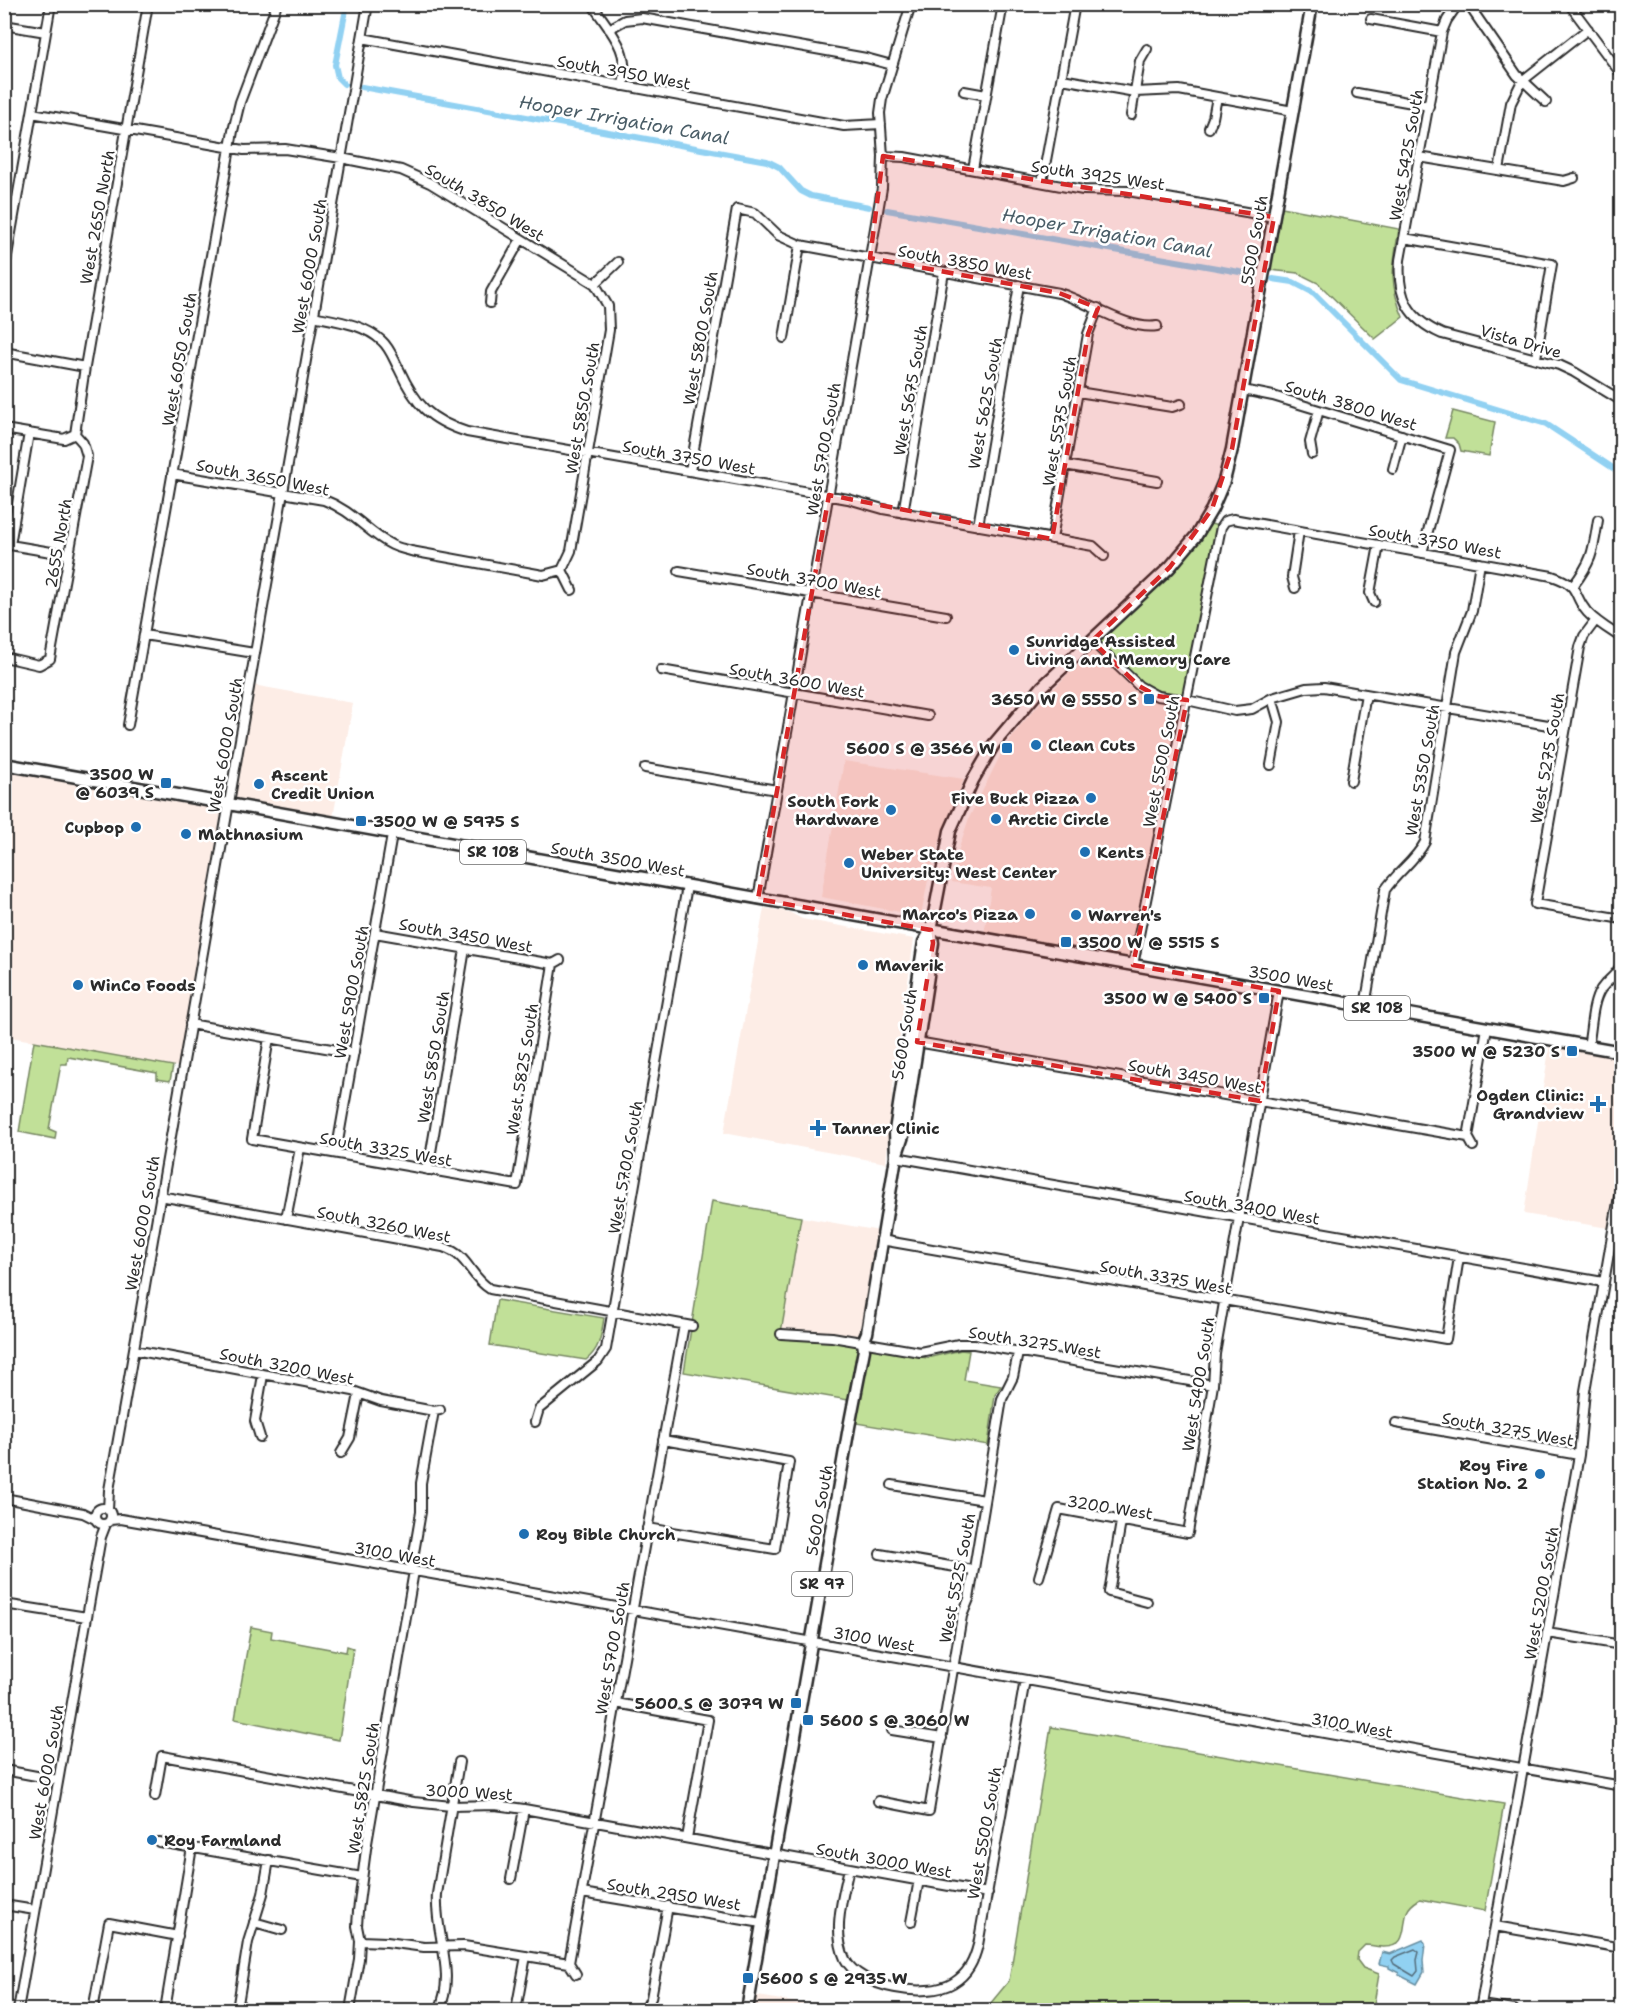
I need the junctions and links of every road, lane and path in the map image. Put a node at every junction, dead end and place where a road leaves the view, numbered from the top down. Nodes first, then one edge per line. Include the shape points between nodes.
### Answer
1 (51, 4) edge
2 (148, 4) edge
3 (277, 4) edge
4 (368, 4) edge
5 (592, 4) edge
6 (911, 4) edge
7 (1003, 4) edge
8 (1075, 4) edge
9 (1312, 4) edge
10 (1458, 4) edge
11 (1468, 4) edge
12 (1570, 5) edge
13 (1371, 19) dead end
14 (4, 25) edge
15 (609, 29) junction
16 (1588, 29) junction
17 (46, 32) junction
18 (1442, 32) junction
19 (362, 38) junction
20 (1147, 49) dead end
21 (892, 65) junction
22 (1622, 75) edge
23 (1062, 79) junction
24 (1522, 81) junction
25 (623, 86) junction
26 (964, 91) dead end
27 (1135, 92) junction
28 (1357, 93) dead end
29 (986, 95) junction
30 (1217, 97) junction
31 (1545, 102) dead end
32 (1429, 106) junction
33 (1293, 111) junction
34 (32, 113) junction
35 (1131, 115) dead end
36 (881, 124) junction
37 (1209, 128) dead end
38 (126, 130) junction
39 (230, 148) junction
40 (883, 156) junction
41 (1419, 157) junction
42 (341, 158) junction
43 (973, 169) junction
44 (1499, 170) junction
45 (1574, 178) dead end
46 (1042, 182) junction
47 (737, 209) joint
48 (1274, 217) junction
49 (1404, 238) junction
50 (521, 239) junction
51 (800, 245) junction
52 (870, 258) junction
53 (618, 262) dead end
54 (944, 272) junction
55 (4, 273) edge
56 (595, 284) junction
57 (1019, 285) junction
58 (490, 303) dead end
59 (1098, 309) junction
60 (1412, 313) joint
61 (313, 316) junction
62 (1157, 326) dead end
63 (784, 338) dead end
64 (4, 352) edge
65 (1536, 358) junction
66 (85, 367) junction
67 (1243, 390) junction
68 (1078, 392) junction
69 (1621, 397) edge
70 (1181, 404) dead end
71 (1319, 410) junction
72 (4, 429) edge
73 (29, 433) junction
74 (75, 434) junction
75 (1402, 435) junction
76 (587, 453) junction
77 (1312, 453) dead end
78 (1065, 465) junction
79 (1393, 469) dead end
80 (690, 471) junction
81 (172, 474) junction
82 (1157, 482) dead end
83 (282, 492) junction
84 (829, 495) junction
85 (903, 513) junction
86 (1598, 520) dead end
87 (978, 526) junction
88 (1221, 527) joint
89 (1299, 531) junction
90 (1052, 539) junction
91 (7, 544) edge
92 (1379, 545) junction
93 (1422, 553) junction
94 (69, 555) junction
95 (1104, 556) dead end
96 (1479, 563) junction
97 (562, 570) junction
98 (679, 571) dead end
99 (1573, 586) junction
100 (1295, 588) dead end
101 (572, 590) dead end
102 (812, 593) junction
103 (1374, 602) dead end
104 (946, 616) dead end
105 (1596, 620) junction
106 (144, 635) junction
107 (1622, 638) edge
108 (1092, 641) junction
109 (254, 653) junction
110 (4, 657) edge
111 (661, 670) dead end
112 (794, 693) junction
113 (1366, 694) junction
114 (1272, 698) junction
115 (1187, 700) junction
116 (1447, 708) junction
117 (928, 716) dead end
118 (128, 725) dead end
119 (1566, 728) junction
120 (4, 764) edge
121 (1270, 765) dead end
122 (645, 768) dead end
123 (1351, 781) dead end
124 (777, 790) junction
125 (228, 804) junction
126 (392, 834) junction
127 (687, 886) junction
128 (758, 899) junction
129 (1622, 919) edge
130 (931, 930) junction
131 (375, 933) junction
132 (465, 949) junction
133 (556, 962) joint
134 (1622, 963) edge
135 (1133, 965) junction
136 (1279, 991) junction
137 (1365, 1006) junction
138 (190, 1024) junction
139 (1487, 1028) junction
140 (269, 1038) junction
141 (917, 1042) junction
142 (1588, 1046) junction
143 (1622, 1052) edge
144 (354, 1053) junction
145 (1260, 1101) junction
146 (1468, 1137) junction
147 (1473, 1146) dead end
148 (300, 1148) junction
149 (336, 1154) junction
150 (896, 1157) junction
151 (428, 1170) junction
152 (1622, 1179) edge
153 (517, 1185) joint
154 (160, 1196) junction
155 (1239, 1218) junction
156 (286, 1219) junction
157 (881, 1240) junction
158 (1459, 1257) junction
159 (1603, 1282) junction
160 (1225, 1301) junction
161 (613, 1312) junction
162 (688, 1325) joint
163 (782, 1334) dead end
164 (864, 1342) junction
165 (134, 1350) junction
166 (1018, 1353) junction
167 (263, 1375) junction
168 (1213, 1384) junction
169 (359, 1394) junction
170 (437, 1411) joint
171 (535, 1422) dead end
172 (1396, 1423) dead end
173 (260, 1437) dead end
174 (663, 1440) junction
175 (341, 1453) dead end
176 (1579, 1455) junction
177 (892, 1485) dead end
178 (4, 1498) edge
179 (985, 1500) junction
180 (104, 1516) junction
181 (1121, 1522) junction
182 (647, 1528) junction
183 (1188, 1533) joint
184 (880, 1554) dead end
185 (974, 1570) junction
186 (412, 1571) junction
187 (1039, 1576) dead end
188 (1147, 1602) dead end
189 (4, 1604) edge
190 (633, 1610) junction
191 (87, 1617) junction
192 (1547, 1634) junction
193 (811, 1642) junction
194 (1622, 1645) edge
195 (954, 1667) junction
196 (1025, 1680) junction
197 (616, 1703) junction
198 (892, 1730) dead end
199 (942, 1738) junction
200 (459, 1762) dead end
201 (1523, 1769) junction
202 (4, 1770) edge
203 (58, 1780) junction
204 (1622, 1786) edge
205 (375, 1795) junction
206 (155, 1796) dead end
207 (878, 1801) dead end
208 (451, 1806) junction
209 (524, 1809) junction
210 (595, 1822) junction
211 (687, 1838) junction
212 (159, 1842) dead end
213 (192, 1847) junction
214 (775, 1854) junction
215 (269, 1860) junction
216 (849, 1868) junction
217 (362, 1877) junction
218 (511, 1879) dead end
219 (919, 1880) junction
220 (582, 1893) junction
221 (988, 1893) junction
222 (4, 1905) edge
223 (668, 1906) junction
224 (35, 1910) junction
225 (254, 1922) junction
226 (911, 1922) dead end
227 (762, 1923) junction
228 (1495, 1926) junction
229 (282, 1930) dead end
230 (177, 1936) junction
231 (360, 1941) junction
232 (442, 1947) junction
233 (1622, 1948) edge
234 (526, 1956) junction
235 (569, 1963) junction
236 (576, 1974) dead end
237 (1481, 2008) edge
238 (18, 2010) edge
239 (93, 2010) edge
240 (165, 2010) edge
241 (237, 2010) edge
242 (350, 2010) edge
243 (439, 2010) edge
244 (516, 2010) edge
245 (645, 2010) edge
246 (747, 2010) edge
247 (1514, 2010) edge

1 - 17 street
2 - 38 street, West 2650 North
3 - 39 street, West 6050 South via 240,102
4 - 19 street, West 6000 South
5 - 15 street
6 - 21 street, West 5700 South
7 - 29 street
8 - 23 street
9 - 33 main road, 5500 South / SR 97
10 - 18 street, West 5425 South
11 - 24 street
12 - 16 street
13 - 18 street
14 - 17 street
15 - 21 street via 625,20 642,18
15 - 25 street via 624,55
16 - 22 street
16 - 24 street
17 - 34 street
18 - 32 street, West 5425 South
19 - 25 street, South 3950 West
19 - 42 street, West 6000 South
20 - 27 street via 1140,61
21 - 36 street, West 5700 South via 882,99
23 - 27 street
23 - 46 street
24 - 31 street
24 - 44 street via 1511,103
25 - 36 street, South 3950 West via 844,126
26 - 29 street
27 - 30 street via 1179,90
27 - 35 street
28 - 32 street
29 - 43 street
30 - 33 street
30 - 37 street
32 - 41 street, West 5425 South
33 - 48 main road, 5500 South / SR 97
34 - 38 street, South 3850 West
34 - 55 street
36 - 40 street, West 5700 South
38 - 39 street, South 3850 West
38 - 66 street, West 2650 North
39 - 42 street, South 3850 West via 285,149
39 - 81 street, West 6050 South
40 - 43 street, South 3925 West
40 - 52 street, West 5700 South via 882,188
41 - 44 street
41 - 49 street, West 5425 South
42 - 50 street, South 3850 West via 411,174
42 - 61 street, West 6000 South
43 - 46 street, South 3925 West
44 - 45 street via 1564,181
46 - 48 street, South 3925 West via 1083,190 1128,191
47 - 51 street, South 3850 West via 755,213 778,235
47 - 80 street, West 5800 South
48 - 67 main road, 5500 South / SR 97
49 - 60 street, West 5425 South via 1399,274 1405,302
49 - 65 street via 1552,264
50 - 56 street, South 3850 West
50 - 58 street via 491,292
51 - 52 street, South 3850 West
51 - 63 street
52 - 54 street, South 3850 West
52 - 84 street, West 5700 South
53 - 56 street
54 - 57 street, South 3850 West
54 - 85 street, West 5675 South
56 - 76 street, West 5850 South via 608,306 609,330
57 - 59 street, South 3850 West via 1059,293
57 - 87 street, West 5625 South
59 - 62 street, South 3850 West via 1133,325
59 - 68 street, West 5575 South via 1088,334
60 - 65 street, Vista Drive via 1442,334
61 - 76 street, South 3750 West via 368,331 384,342 420,406 449,426
61 - 83 street, West 6000 South
64 - 66 street
65 - 69 street, Vista Drive via 1574,372
66 - 74 street, West 2650 North
67 - 71 street, South 3800 West
67 - 108 main road, 5500 South / SR 97 via 1224,481 1196,536 1170,567
68 - 70 street via 1172,407
68 - 78 street, West 5575 South
71 - 75 street, South 3800 West
71 - 77 street via 1310,442
72 - 73 street
73 - 74 street via 64,439
73 - 91 street
74 - 94 street, 2655 North via 87,456
75 - 79 street
75 - 93 street, South 3800 West via 1450,450
76 - 80 street, South 3750 West
76 - 97 street, West 5850 South via 571,551
78 - 82 street
78 - 90 street, West 5575 South
80 - 84 street, South 3750 West
81 - 83 street, South 3650 West
81 - 106 street, West 6050 South
83 - 97 street, South 3650 West via 339,506 393,546 543,575
83 - 109 street, West 6000 South
84 - 85 street, South 3750 West
84 - 102 street, West 5700 South
85 - 87 street, South 3750 West
86 - 99 street via 1592,557
87 - 90 street, South 3750 West
88 - 89 street, South 3750 West via 1233,519
88 - 115 street, West 5500 South
89 - 92 street, South 3750 West
89 - 100 street via 1292,577
90 - 95 street, South 3750 West via 1093,546
91 - 94 street
92 - 93 street, South 3750 West
92 - 103 street via 1370,592
93 - 96 street, South 3750 West
94 - 110 street, 2655 North via 50,659 39,665
96 - 99 street, South 3750 West via 1552,576
96 - 116 street, West 5350 South via 1472,611 1456,652
97 - 101 street
98 - 102 street, South 3700 West
99 - 105 street
102 - 104 street, South 3700 West
102 - 112 street, West 5700 South
105 - 107 street
105 - 119 street, West 5275 South via 1580,647
106 - 109 street
106 - 118 street, West 6050 South
108 - 115 street via 1139,686 1157,696
108 - 130 main road, SR 97 via 1017,715 972,780 950,831
109 - 125 street, West 6000 South
111 - 112 street, South 3600 West
112 - 117 street, South 3600 West
112 - 124 street, West 5700 South
113 - 114 street via 1324,687
113 - 116 street
113 - 123 street
114 - 115 street via 1252,709 1235,711
114 - 121 street via 1279,722
115 - 135 street, West 5500 South
116 - 119 street
116 - 137 street, West 5350 South via 1425,842 1385,890
119 - 129 street, West 5275 South via 1535,904
120 - 125 main road, South 3500 West / SR 108
122 - 124 street
124 - 128 street, West 5700 South
125 - 126 main road, South 3500 West / SR 108
125 - 138 street, West 6000 South
126 - 127 main road, South 3500 West / SR 108
126 - 131 street, West 5900 South
127 - 128 main road, South 3500 West / SR 108
127 - 161 street, West 5700 South
128 - 130 main road, South 3500 West / SR 108
130 - 135 main road, South 3500 West / SR 108
130 - 141 main road, 5600 South / SR 97 via 933,943
130 - 150 main road, 5600 South / SR 97 via 924,942 895,1131
131 - 132 street, South 3450 West
131 - 144 street, West 5900 South
132 - 133 street, South 3450 West
132 - 151 street, West 5850 South
133 - 153 street, West 5825 South
134 - 142 street via 1601,990
135 - 136 main road, 3500 West / SR 108
136 - 137 main road, 3500 West / SR 108
136 - 145 street, West 5400 South
137 - 139 main road, 3500 West / SR 108
138 - 140 street
138 - 154 street, West 6000 South
139 - 142 main road, 3500 West / SR 108
139 - 146 street
140 - 144 street
140 - 148 street, South 3325 West via 252,1138
141 - 145 street, South 3450 West
141 - 150 main road, 5600 South / SR 97 via 904,1133
142 - 143 main road, 3500 West / SR 108
144 - 149 street, West 5900 South
145 - 146 street, South 3450 West
145 - 155 street, West 5400 South
146 - 147 street
148 - 149 street, South 3325 West
148 - 156 street
149 - 151 street, South 3325 West
150 - 155 street, South 3400 West
150 - 157 main road, 5600 South / SR 97
151 - 153 street, South 3325 West
152 - 159 street, West 5200 South
154 - 156 street, South 3260 West
154 - 165 street, West 6000 South
155 - 158 street, South 3400 West
155 - 160 street, West 5400 South
156 - 161 street, South 3260 West via 443,1247 460,1254 475,1277 490,1289
157 - 160 street, South 3375 West
157 - 164 main road, 5600 South / SR 97
158 - 159 street, South 3400 West
158 - 160 street, South 3375 West via 1446,1339
159 - 176 street, West 5200 South
160 - 168 street, West 5400 South
161 - 162 street, South 3260 West
161 - 171 street, West 5700 South via 604,1356 539,1409
162 - 174 street, West 5700 South
163 - 164 street, South 3275 West
164 - 166 street, South 3275 West via 920,1352 974,1344
164 - 193 main road, 5600 South / SR 97
165 - 167 street, South 3200 West
165 - 180 street, West 6000 South
166 - 168 street, South 3275 West
166 - 179 street, West 5525 South via 1013,1377 1002,1399
167 - 169 street, South 3200 West
167 - 173 street via 255,1421
168 - 183 street, West 5400 South
169 - 170 street, South 3200 West
169 - 175 street via 350,1438
170 - 186 street, West 5825 South via 420,1483 421,1512
172 - 176 street, South 3275 West
174 - 182 street, West 5700 South
174 - 182 street via 789,1462 775,1549
176 - 192 street, West 5200 South
177 - 179 street
178 - 180 street
179 - 185 street, West 5525 South
180 - 186 street, 3100 West
180 - 191 street, West 6000 South
181 - 183 street, 3200 West
181 - 187 street, 3200 West via 1059,1509
181 - 188 street via 1108,1592
182 - 190 street, West 5700 South
184 - 185 street
185 - 195 street, West 5525 South
186 - 190 street, 3100 West
186 - 205 street, West 5825 South
189 - 191 street
190 - 193 street, 3100 West
190 - 197 street, West 5700 South
191 - 203 street, West 6000 South
192 - 194 street
192 - 201 street, West 5200 South
193 - 195 street, 3100 West
193 - 214 main road, 5600 South / SR 97
195 - 196 street, 3100 West
195 - 199 street, West 5525 South
196 - 201 street, 3100 West
196 - 221 street, West 5500 South
197 - 210 street, West 5700 South
197 - 211 street via 708,1720
198 - 199 street
199 - 207 street, West 5525 South via 930,1811
200 - 208 street
201 - 204 street, 3100 West
201 - 228 street, West 5200 South
202 - 203 street
203 - 224 street, West 6000 South
205 - 206 street, 3000 West via 162,1756
205 - 208 street, 3000 West
205 - 217 street, West 5825 South
208 - 209 street, 3000 West
208 - 232 street via 436,1894
209 - 210 street, 3000 West
209 - 218 street
210 - 211 street, 3000 West
210 - 220 street, West 5700 South
211 - 214 street, 3000 West
212 - 213 street
213 - 215 street
213 - 230 street
214 - 216 street, South 3000 West
214 - 227 main road, 5600 South / SR 97
215 - 217 street
215 - 225 street
216 - 219 street, South 3000 West
216 - 221 street, West 5500 South via 839,1930 844,1957 856,1973 881,1984 933,1990 967,1972 974,1960
217 - 231 street, West 5825 South via 357,1918
219 - 221 street, South 3000 West
219 - 226 street
220 - 223 street, South 2950 West
220 - 235 street, West 5700 South
222 - 224 street
223 - 227 street, South 2950 West
223 - 245 street via 651,1998
224 - 238 street, West 6000 South
225 - 229 street
225 - 241 street
227 - 246 main road, 5600 South / SR 97
228 - 233 street
228 - 237 street, West 5200 South
230 - 239 street via 109,1923
230 - 240 street
231 - 232 street
231 - 242 street, West 5825 South
232 - 234 street via 464,1946
232 - 243 street via 447,1985
234 - 235 street
234 - 244 street
235 - 236 street
237 - 247 street

